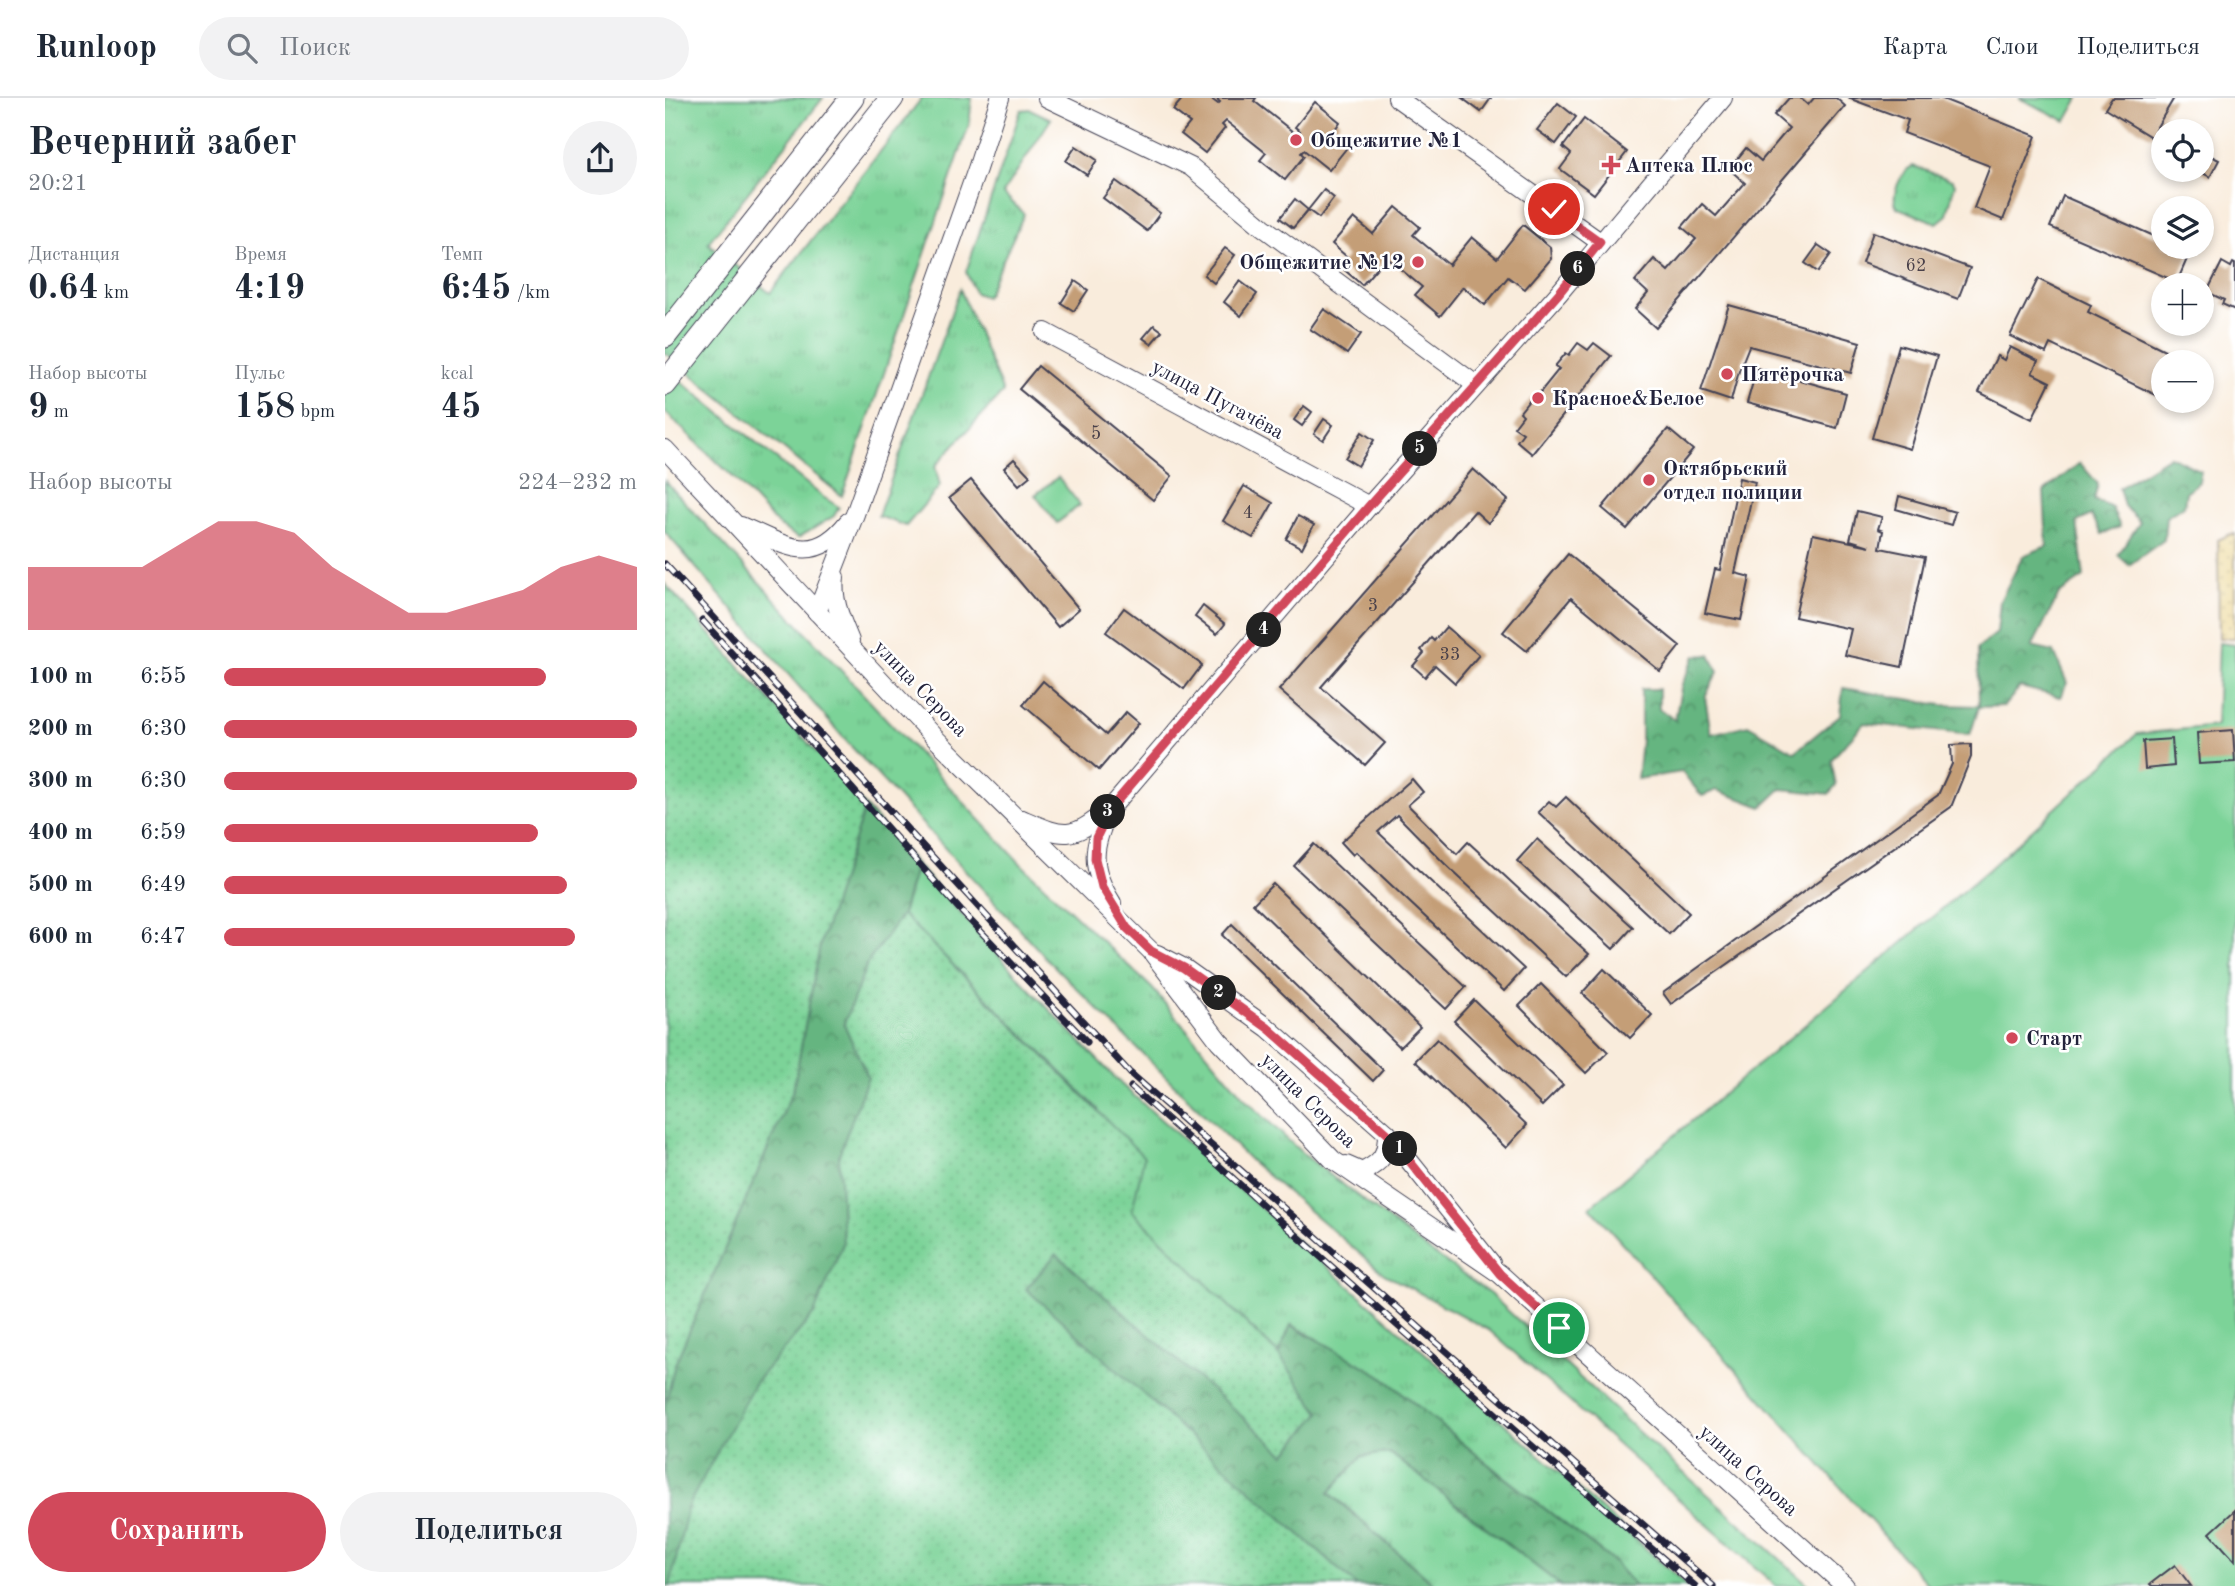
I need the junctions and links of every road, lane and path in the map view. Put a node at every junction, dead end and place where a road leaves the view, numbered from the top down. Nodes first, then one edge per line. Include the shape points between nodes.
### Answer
1 (852, 98) edge
2 (892, 98) edge
3 (1000, 98) edge
4 (1047, 98) edge
5 (1397, 98) edge
6 (1723, 98) edge
7 (1600, 242) junction
8 (1045, 332) dead end
9 (665, 336) edge
10 (665, 384) edge
11 (1476, 385) junction
12 (665, 449) edge
13 (1369, 506) junction
14 (855, 514) junction
15 (733, 523) junction
16 (837, 561) junction
17 (817, 612) junction
18 (853, 650) junction
19 (1110, 809) junction
20 (1013, 815) junction
21 (1127, 928) junction
22 (1151, 951) junction
23 (1387, 1133) junction
24 (1333, 1160) junction
25 (1500, 1274) junction
26 (1845, 1586) edge

1 - 9 main road
2 - 10 main road
3 - 14 street
4 - 11 street via 1191,167 1263,227
5 - 7 street
6 - 7 street
7 - 11 street
8 - 13 street, улица Пугачёва
11 - 13 street
12 - 15 street, улица Серова
13 - 19 street
14 - 15 street via 838,535 809,550
14 - 16 street
15 - 17 street, улица Серова
16 - 17 street
16 - 18 street via 835,604
17 - 18 street, улица Серова
18 - 20 street, улица Серова
19 - 20 street via 1071,834 1054,833
19 - 21 street via 1096,838 1095,859 1102,887
20 - 21 street, улица Серова
21 - 22 street, улица Серова
22 - 23 street, улица Серова via 1184,968 1268,1028
22 - 24 street, улица Серова via 1219,1041
23 - 24 street via 1387,1150 1376,1165 1362,1172
23 - 25 street, улица Серова
24 - 25 street, улица Серова
25 - 26 street, улица Серова

